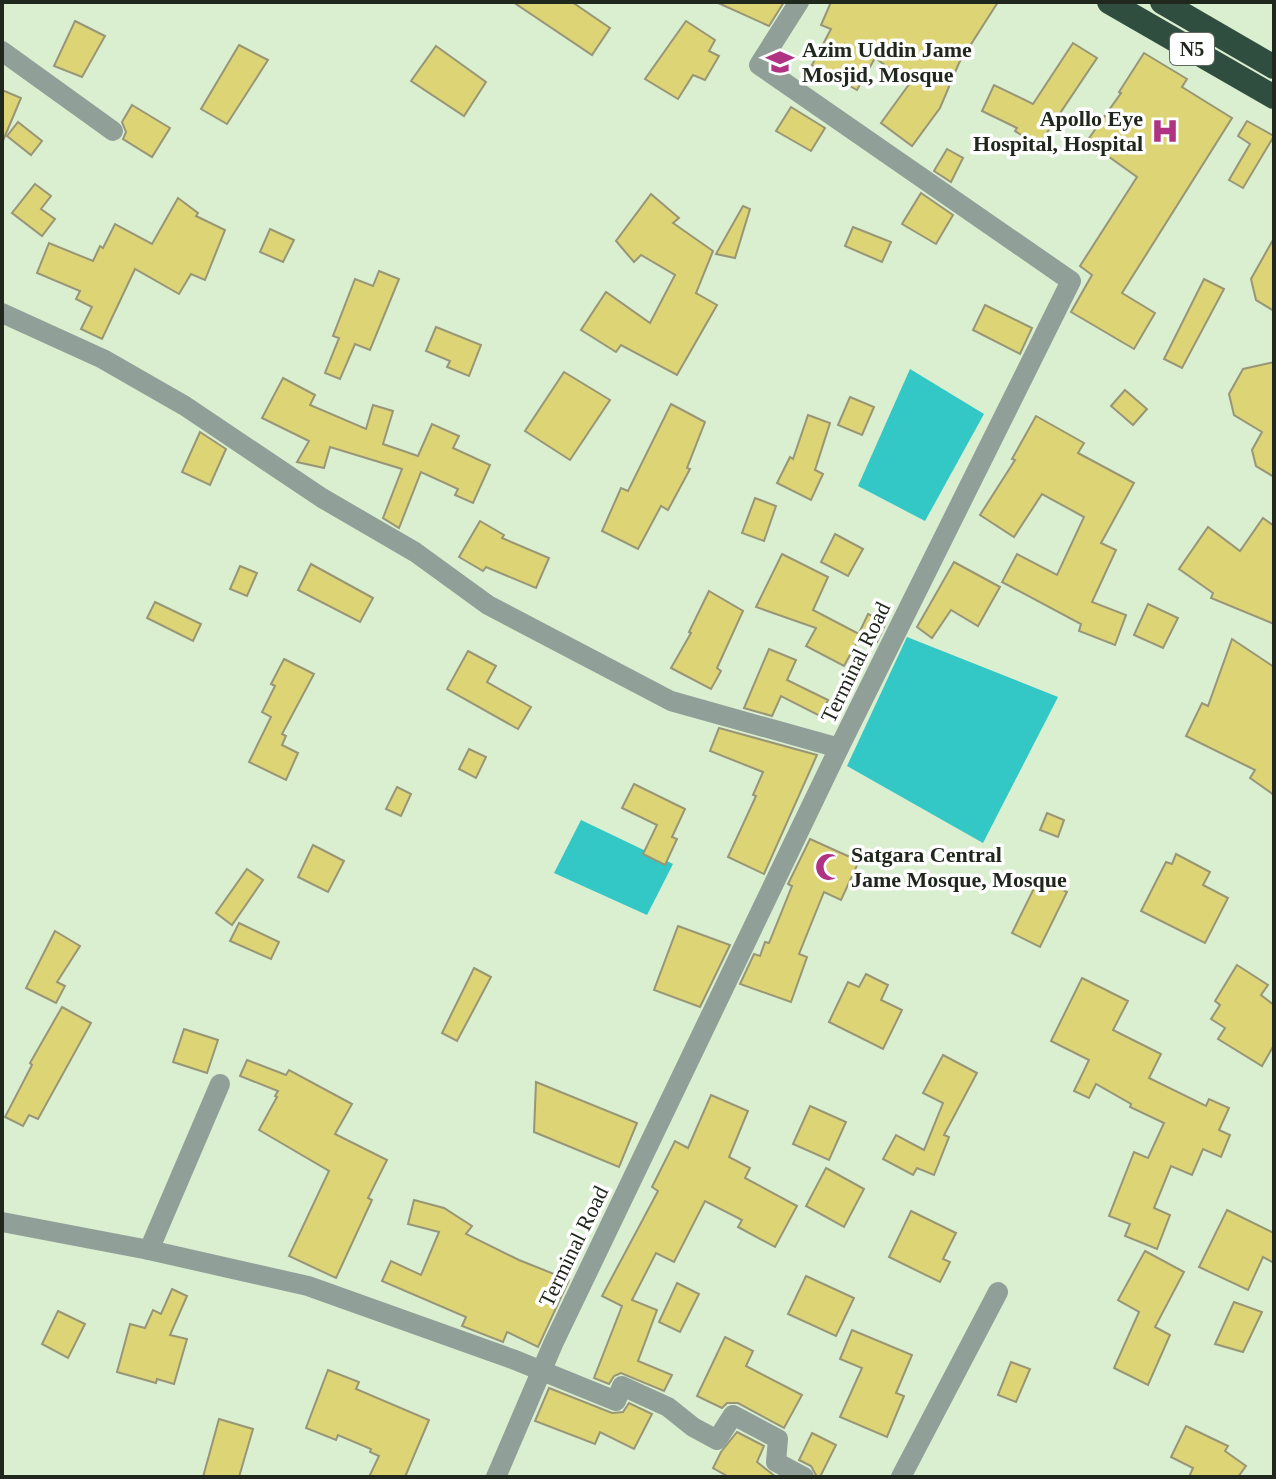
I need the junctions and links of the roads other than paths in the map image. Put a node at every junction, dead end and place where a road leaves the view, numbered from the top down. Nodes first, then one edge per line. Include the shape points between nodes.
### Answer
1 (799, 2) edge
2 (1109, 2) edge
3 (1176, 5) edge
4 (2, 51) edge
5 (1274, 67) edge
6 (1274, 97) edge
7 (113, 131) dead end
8 (2, 313) edge
9 (839, 748) junction
10 (220, 1084) dead end
11 (2, 1222) edge
12 (149, 1250) junction
13 (998, 1292) dead end
14 (541, 1370) junction
15 (496, 1477) edge
16 (804, 1477) edge
17 (901, 1477) edge

1 - 9 street, Terminal Road via 759,65 1071,281
2 - 6 highway, N5
3 - 5 highway, N5
4 - 7 street
8 - 9 street via 103,359 185,406 322,498 415,552 488,605 671,701
9 - 14 street, Terminal Road
10 - 12 street
11 - 12 street
12 - 14 street via 308,1286
13 - 17 street
14 - 15 street, Terminal Road
14 - 16 street via 616,1401 622,1386 668,1407 717,1440 733,1415 778,1439 776,1462

